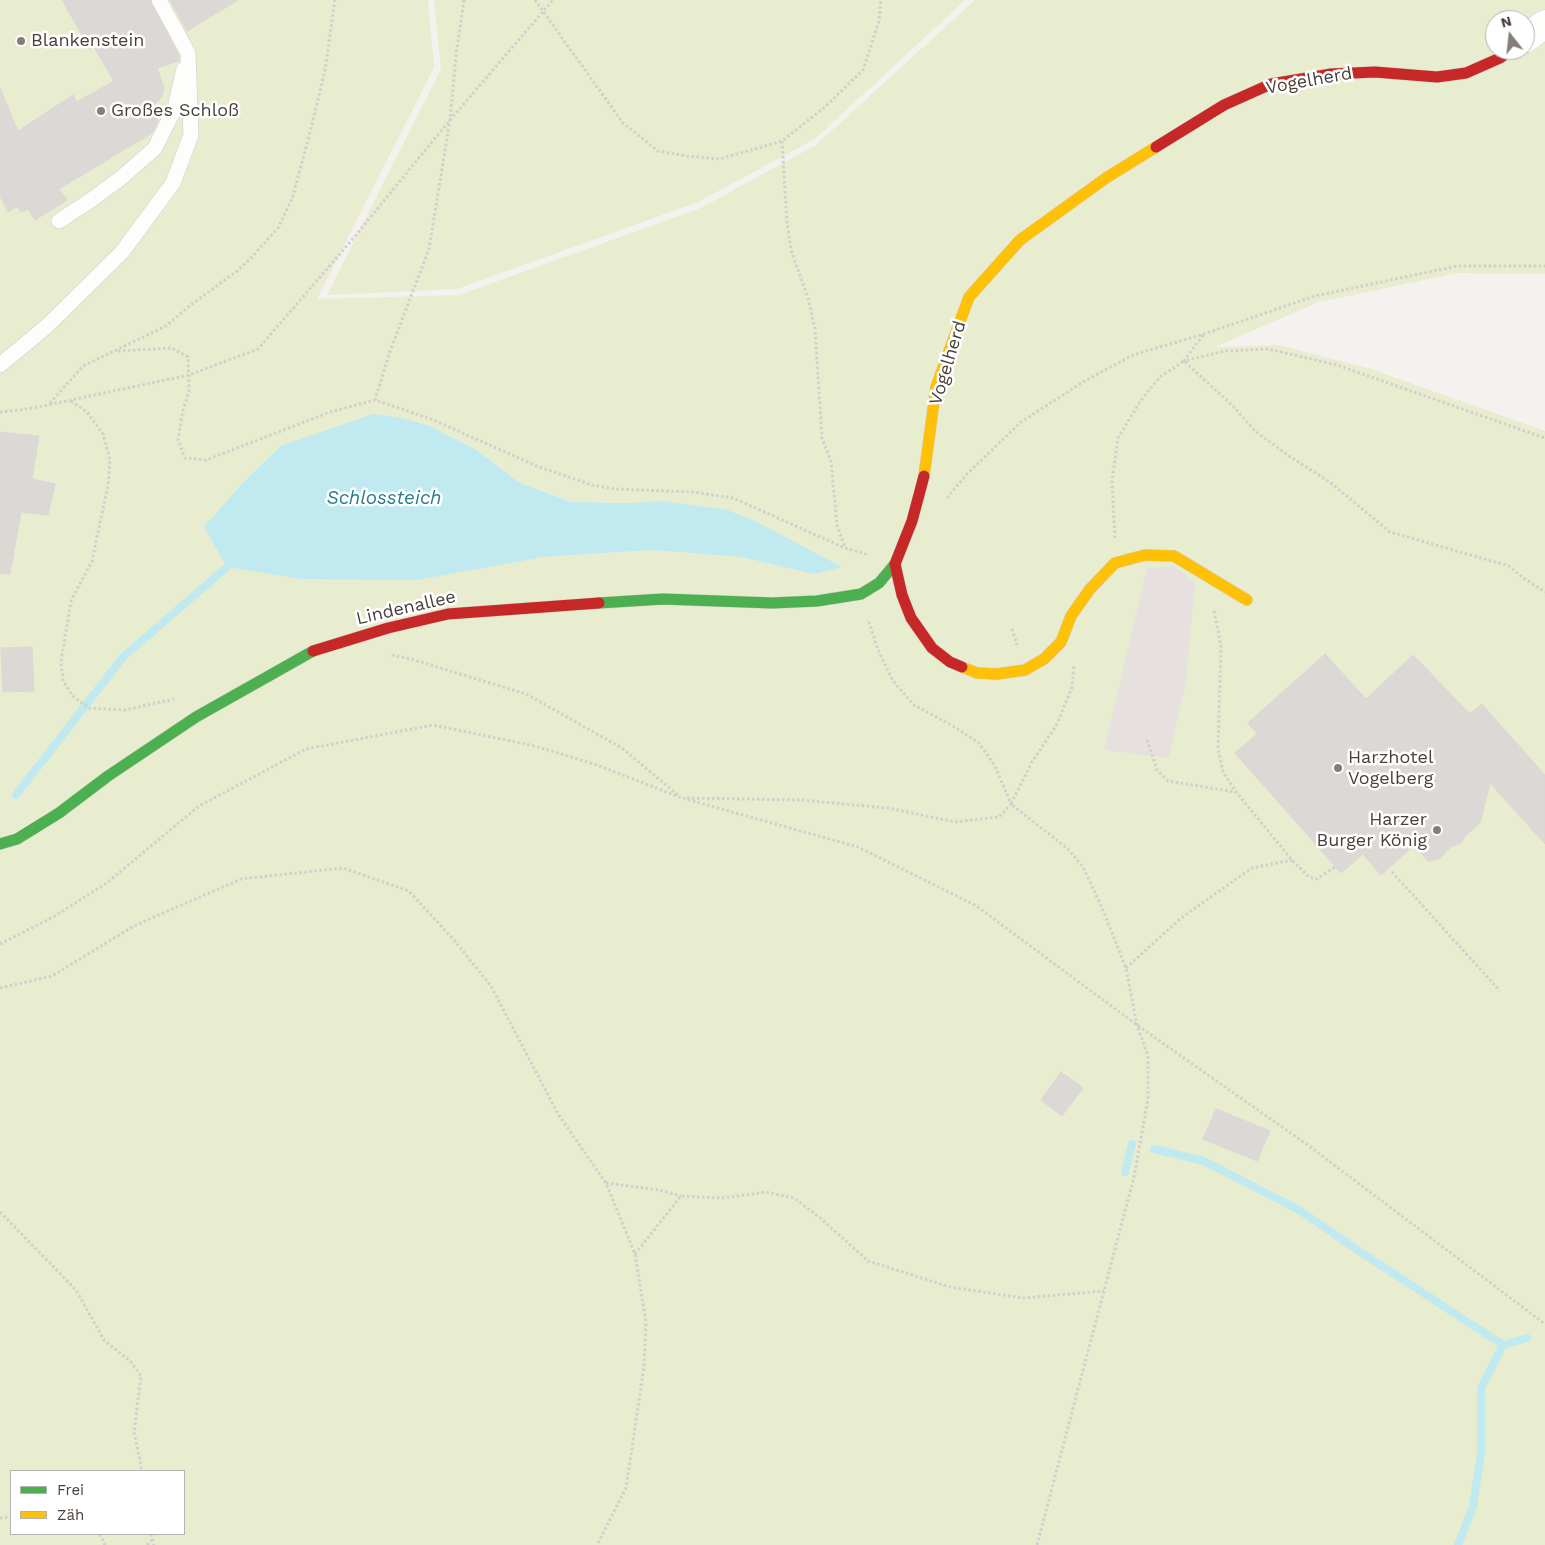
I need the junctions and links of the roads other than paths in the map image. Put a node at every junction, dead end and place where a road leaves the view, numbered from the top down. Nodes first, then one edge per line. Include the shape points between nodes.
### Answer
1 (159, 0) edge
2 (1545, 24) edge
3 (1535, 32) edge
4 (188, 53) junction
5 (1495, 60) edge
6 (59, 221) dead end
7 (0, 365) edge
8 (895, 564) junction
9 (1247, 600) dead end
10 (0, 844) edge

1 - 4 lane
2 - 3 street
4 - 6 lane via 175,108 155,148 121,178
4 - 7 lane via 191,135 173,183 122,252 48,326
5 - 8 street, Vogelherd via 1466,73 1437,77 1375,72 1331,74 1271,84 1224,105 1123,168 1020,240 969,297 936,387 923,483
8 - 9 street via 911,618 932,648 950,662 976,673 1025,670 1044,659 1061,642 1071,616 1090,589 1116,564 1144,555 1174,556
8 - 10 street, Lindenallee via 879,583 861,594 772,602 663,599 448,614 315,650 196,717 59,813 17,839

